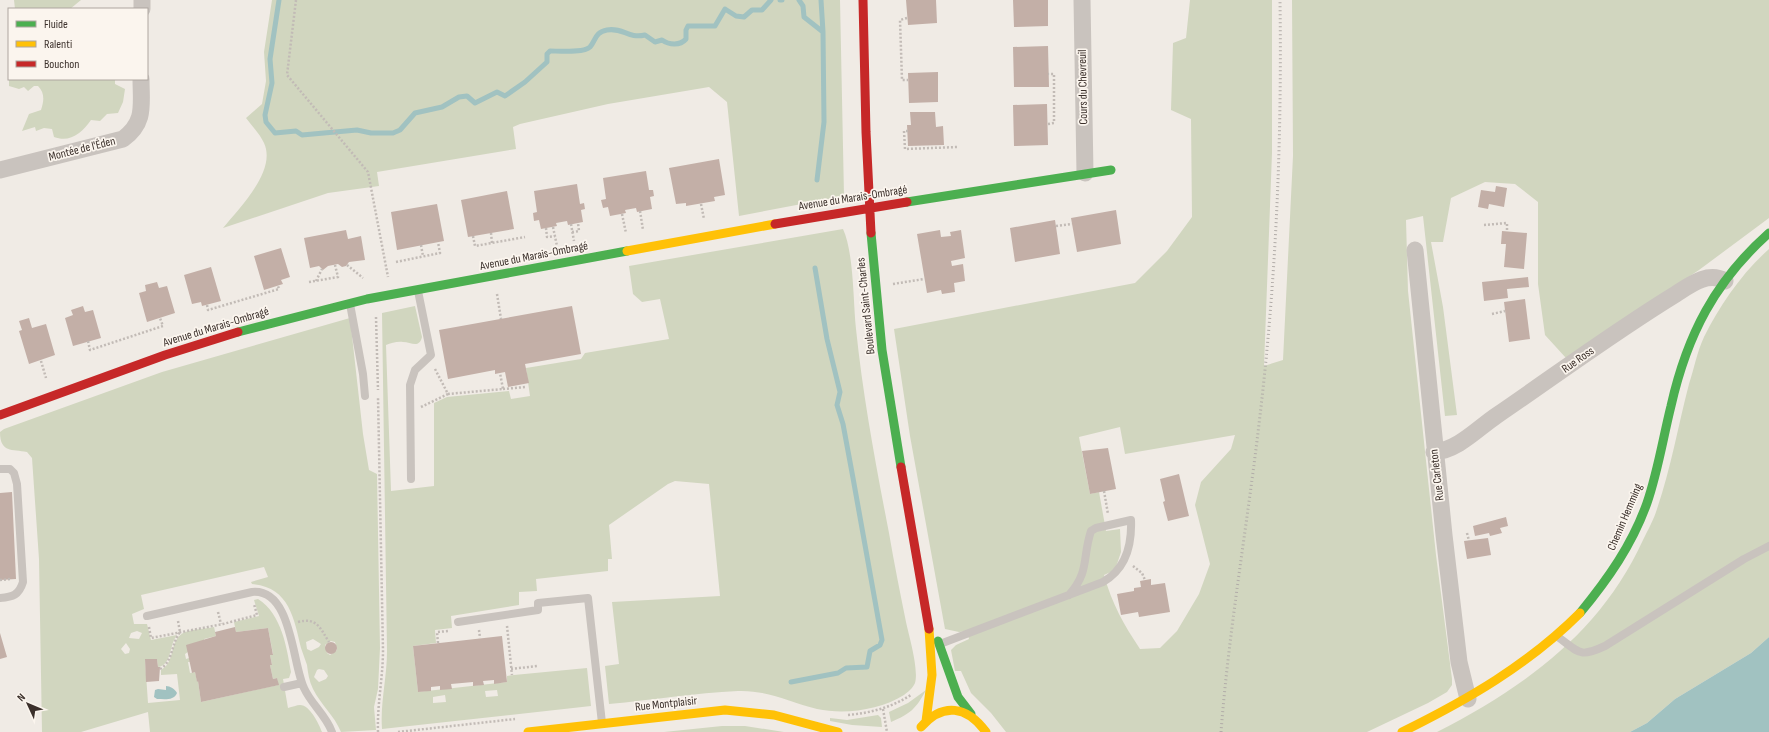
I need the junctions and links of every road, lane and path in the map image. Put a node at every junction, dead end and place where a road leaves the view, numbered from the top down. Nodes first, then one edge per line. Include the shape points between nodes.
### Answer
1 (296, 0) edge
2 (863, 0) edge
3 (1082, 0) edge
4 (907, 18) dead end
5 (1048, 74) dead end
6 (141, 80) edge
7 (908, 80) dead end
8 (1048, 124) dead end
9 (908, 131) dead end
10 (958, 147) dead end
11 (0, 170) edge
12 (1111, 170) dead end
13 (1084, 174) junction
14 (869, 207) junction
15 (578, 223) dead end
16 (1072, 224) dead end
17 (1484, 225) dead end
18 (1056, 226) dead end
19 (546, 228) dead end
20 (1507, 231) dead end
21 (572, 232) dead end
22 (491, 233) dead end
23 (1769, 233) edge
24 (473, 236) dead end
25 (555, 236) dead end
26 (525, 237) dead end
27 (438, 242) dead end
28 (492, 243) junction
29 (421, 245) dead end
30 (1415, 250) dead end
31 (423, 256) junction
32 (396, 262) dead end
33 (335, 265) dead end
34 (347, 265) dead end
35 (322, 270) dead end
36 (494, 276) junction
37 (364, 278) dead end
38 (924, 279) dead end
39 (388, 280) dead end
40 (316, 281) junction
41 (1725, 281) junction
42 (310, 282) dead end
43 (278, 286) dead end
44 (876, 286) junction
45 (418, 290) junction
46 (350, 303) junction
47 (207, 305) dead end
48 (1505, 311) dead end
49 (375, 313) dead end
50 (1492, 314) dead end
51 (160, 318) dead end
52 (501, 319) dead end
53 (88, 342) dead end
54 (500, 373) dead end
55 (439, 378) dead end
56 (526, 386) dead end
57 (503, 389) junction
58 (448, 394) junction
59 (365, 396) dead end
60 (434, 401) dead end
61 (0, 413) edge
62 (1434, 452) junction
63 (0, 469) edge
64 (411, 479) dead end
65 (1104, 491) dead end
66 (1110, 525) junction
67 (1467, 533) dead end
68 (1469, 541) dead end
69 (1769, 546) edge
70 (1124, 560) junction
71 (16, 579) dead end
72 (0, 580) edge
73 (1145, 580) dead end
74 (1069, 595) junction
75 (0, 598) edge
76 (927, 606) junction
77 (257, 615) dead end
78 (147, 616) dead end
79 (458, 622) dead end
80 (294, 623) dead end
81 (223, 624) junction
82 (500, 626) dead end
83 (486, 627) dead end
84 (472, 628) dead end
85 (225, 630) dead end
86 (451, 630) dead end
87 (180, 632) junction
88 (1558, 637) junction
89 (151, 638) dead end
90 (329, 642) dead end
91 (438, 643) dead end
92 (939, 644) junction
93 (930, 648) junction
94 (537, 666) dead end
95 (160, 669) dead end
96 (511, 669) junction
97 (512, 675) dead end
98 (302, 683) junction
99 (284, 687) dead end
100 (916, 690) dead end
101 (1468, 699) junction
102 (970, 714) junction
103 (522, 718) dead end
104 (602, 724) junction
105 (806, 724) junction
106 (920, 727) edge
107 (332, 732) edge
108 (378, 732) edge
109 (398, 732) edge
110 (528, 732) edge
111 (819, 732) edge
112 (838, 732) edge
113 (887, 732) edge
114 (986, 732) edge
115 (1402, 732) edge

1 - 39 path via 287,75 368,172
2 - 14 street, Boulevard Saint-Charles
3 - 13 street, Cours du Chevreuil
4 - 7 path via 900,20 902,80
5 - 8 path via 1054,74 1054,123
6 - 11 street, Montée de l'Éden via 140,120 123,139
9 - 10 path via 904,131 904,149
12 - 13 street, Avenue du Marais-Ombragé
13 - 14 street, Avenue du Marais-Ombragé
14 - 36 street, Avenue du Marais-Ombragé
14 - 44 street, Boulevard Saint-Charles
15 - 21 path via 580,231
16 - 18 path
17 - 20 path via 1507,223
19 - 25 path via 547,237
22 - 28 path
23 - 41 street, Chemin Hemming
24 - 28 path via 475,246
26 - 28 path
27 - 31 path via 440,253
29 - 31 path
30 - 62 street, Rue Carleton
31 - 32 path
33 - 40 path via 338,277
34 - 37 path
35 - 40 path
36 - 45 street, Avenue du Marais-Ombragé
36 - 52 path
38 - 44 path
40 - 42 path
41 - 62 street, Rue Ross via 1712,277 1705,278 1676,294 1488,421 1456,446
41 - 88 street, Chemin Hemming via 1704,312 1687,348 1654,480 1634,534 1601,590
43 - 47 path via 279,289 208,310
44 - 76 street, Boulevard Saint-Charles via 886,379
45 - 46 street, Avenue du Marais-Ombragé
45 - 64 lane via 431,355 415,370 410,385
46 - 59 lane
46 - 61 street, Avenue du Marais-Ombragé via 262,325 165,355
48 - 50 path
49 - 108 path via 383,650
51 - 53 path via 163,326 106,346 90,350
54 - 57 path
55 - 58 path
56 - 57 path
57 - 58 path
58 - 60 path
62 - 101 street, Rue Carleton via 1459,662
63 - 75 lane via 10,469 17,484 23,582 15,596
65 - 66 path
66 - 70 lane via 1131,520 1131,534
66 - 74 lane via 1091,531 1083,573
67 - 68 path
69 - 88 lane via 1605,646 1589,653 1580,653
70 - 73 path via 1142,574
70 - 74 lane via 1111,577
71 - 72 path
74 - 92 lane
76 - 92 street, Boulevard Saint-Charles
76 - 93 street, Boulevard Saint-Charles
77 - 81 path
78 - 98 lane via 252,592 263,592 275,602 284,616
79 - 104 lane via 538,610 538,603 588,598
80 - 90 path via 311,620 319,626
81 - 85 path
81 - 87 path
82 - 96 path via 507,625
83 - 84 path
86 - 91 path via 437,632
87 - 89 path
87 - 95 path via 169,660
88 - 101 street, Chemin Hemming via 1511,673
92 - 93 lane
92 - 102 street, Boulevard Saint-Charles via 958,697
93 - 106 street, Boulevard Saint-Charles via 932,694
94 - 96 path
96 - 97 path
98 - 99 lane
98 - 107 lane
100 - 113 path via 904,700 883,709
101 - 115 street, Chemin Hemming
102 - 106 street via 960,710 947,710 935,714
102 - 114 street, Boulevard Saint-Charles
103 - 109 path
104 - 105 street, Rue Montplaisir via 724,710 774,715
104 - 110 street, Rue Montplaisir
105 - 111 street, Rue Montplaisir
105 - 112 street, Rue Montplaisir

